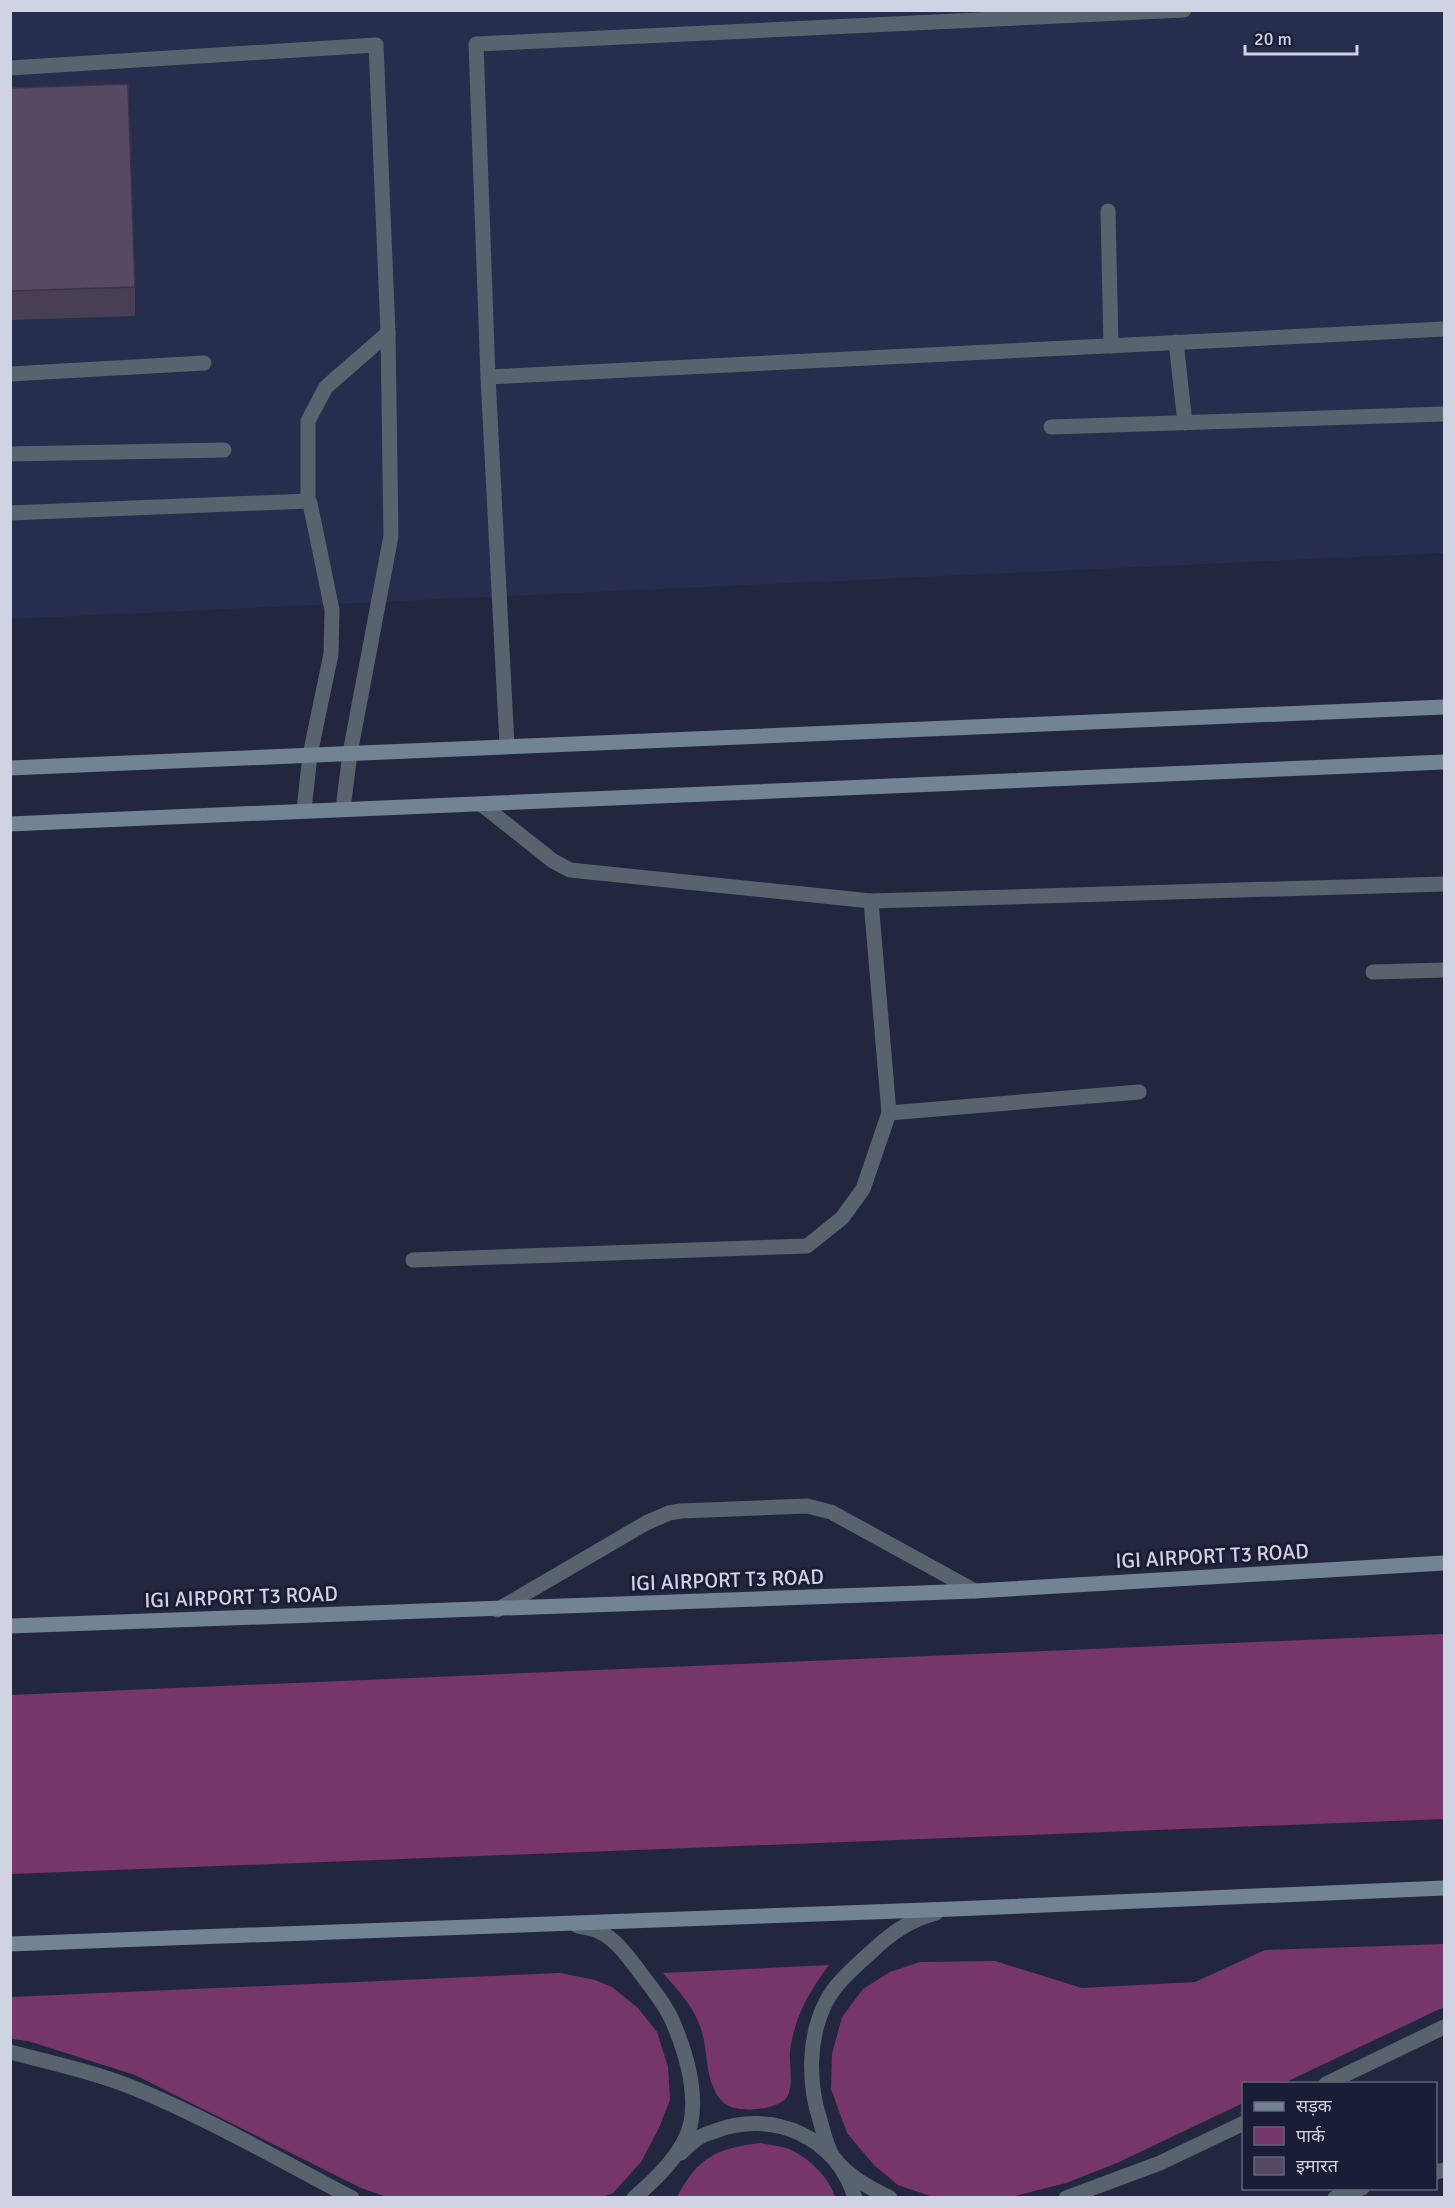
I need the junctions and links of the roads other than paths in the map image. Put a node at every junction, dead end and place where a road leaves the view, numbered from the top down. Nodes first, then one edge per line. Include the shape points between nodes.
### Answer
1 (1184, 10) edge
2 (10, 68) edge
3 (1108, 211) dead end
4 (1444, 329) edge
5 (388, 333) junction
6 (1176, 342) junction
7 (1111, 346) junction
8 (204, 363) dead end
9 (10, 374) edge
10 (488, 377) junction
11 (1444, 414) edge
12 (1185, 423) junction
13 (1051, 427) dead end
14 (224, 450) dead end
15 (10, 454) edge
16 (308, 501) junction
17 (10, 513) edge
18 (1444, 707) edge
19 (507, 746) junction
20 (350, 753) junction
21 (310, 754) junction
22 (1444, 762) edge
23 (10, 768) edge
24 (481, 804) junction
25 (343, 809) junction
26 (304, 810) junction
27 (10, 824) edge
28 (1444, 884) edge
29 (871, 901) junction
30 (1444, 970) edge
31 (1373, 972) dead end
32 (1139, 1092) dead end
33 (889, 1113) junction
34 (413, 1260) dead end
35 (1444, 1563) edge
36 (975, 1592) junction
37 (497, 1610) junction
38 (10, 1626) edge
39 (1444, 1888) edge
40 (953, 1909) junction
41 (567, 1924) junction
42 (10, 1944) edge
43 (1444, 2027) edge
44 (10, 2052) edge
45 (1330, 2082) edge
46 (1242, 2124) edge
47 (834, 2158) junction
48 (671, 2161) junction
49 (1357, 2190) edge
50 (352, 2198) edge
51 (634, 2198) edge
52 (652, 2198) edge
53 (855, 2198) edge
54 (890, 2198) edge
55 (1066, 2198) edge
56 (1335, 2198) edge

1 - 10 lane via 476,44
2 - 5 lane via 376,45
3 - 7 lane
4 - 6 lane
5 - 16 lane via 326,387 308,421
5 - 20 lane via 391,536
6 - 7 lane
6 - 12 lane
7 - 10 lane
8 - 9 lane
10 - 19 lane
11 - 12 lane
12 - 13 lane
14 - 15 lane
16 - 17 lane
16 - 21 lane via 332,610 331,654
18 - 19 main road
19 - 20 main road
20 - 21 main road
20 - 25 lane
21 - 23 main road
21 - 26 lane
22 - 24 main road
24 - 25 main road
24 - 29 lane via 570,870
25 - 26 main road
26 - 27 main road
28 - 29 lane
29 - 33 lane
30 - 31 lane
32 - 33 lane
33 - 34 lane via 863,1189 842,1218 807,1246
35 - 36 main road, IGI AIRPORT T3 ROAD
36 - 37 main road, IGI AIRPORT T3 ROAD
36 - 37 lane via 831,1512 807,1506 669,1513
37 - 38 main road, IGI AIRPORT T3 ROAD
39 - 40 main road
40 - 41 main road
40 - 47 lane via 919,1917 893,1931 842,1978 825,2003 814,2037 811,2068 814,2102
41 - 42 main road
41 - 48 lane via 598,1930 617,1943 671,2019 682,2048 693,2105 690,2125
43 - 45 lane
44 - 50 lane via 134,2088
46 - 55 lane via 1160,2163
47 - 48 lane via 805,2135 761,2123 733,2124 699,2137
47 - 53 lane
47 - 54 lane via 854,2177
48 - 51 lane
48 - 52 lane
49 - 56 lane

